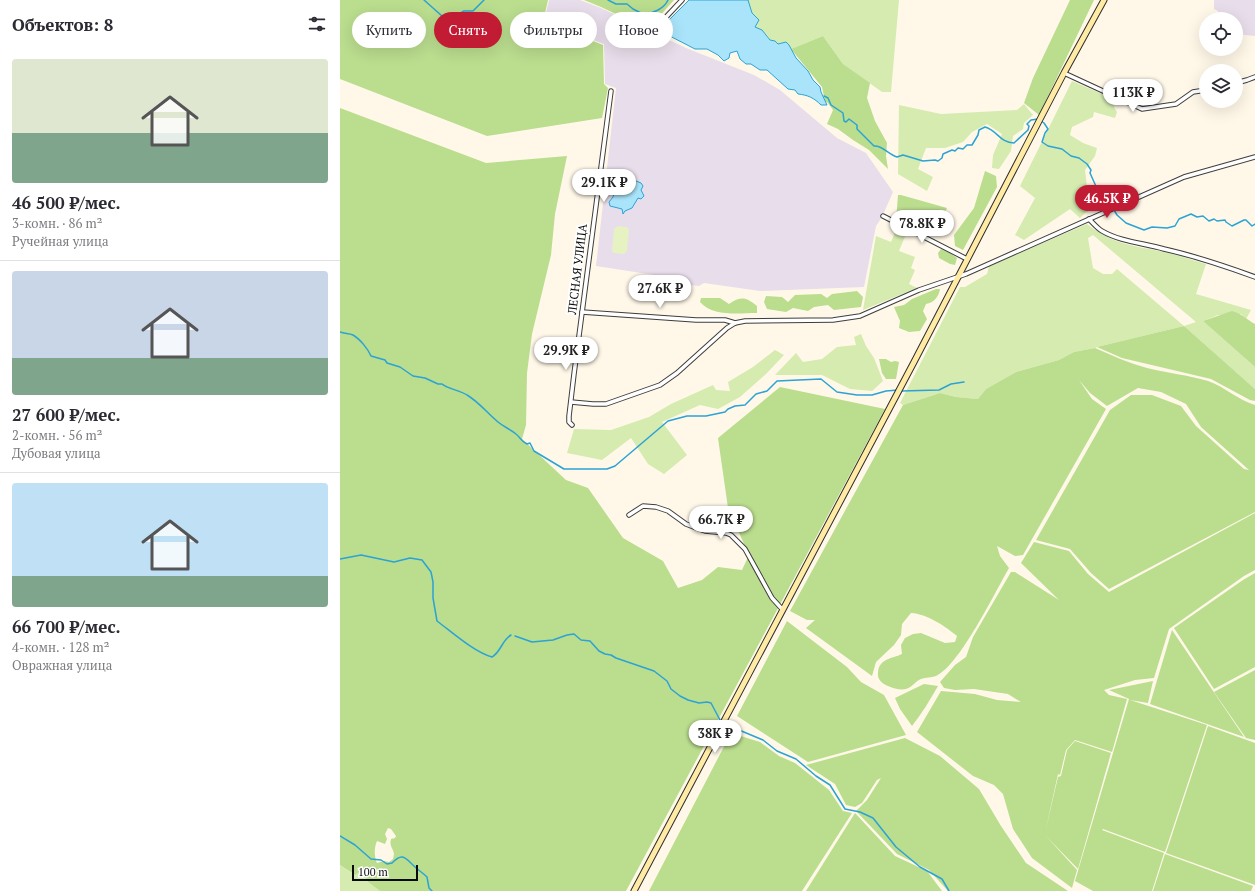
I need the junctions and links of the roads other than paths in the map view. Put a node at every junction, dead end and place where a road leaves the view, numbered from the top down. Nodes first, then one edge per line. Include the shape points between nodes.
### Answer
1 (682, 0) edge
2 (1104, 0) edge
3 (671, 12) edge
4 (1064, 73) junction
5 (1255, 76) edge
6 (1243, 81) edge
7 (611, 91) dead end
8 (1199, 91) edge
9 (1255, 158) edge
10 (883, 216) dead end
11 (1089, 219) junction
12 (967, 259) junction
13 (958, 276) junction
14 (1255, 277) edge
15 (582, 312) junction
16 (735, 323) junction
17 (571, 402) junction
18 (572, 425) dead end
19 (629, 515) dead end
20 (782, 609) junction
21 (634, 891) edge

1 - 3 street
2 - 4 main road
4 - 8 street via 1142,109 1176,104 1193,92
4 - 12 main road
5 - 6 street
7 - 15 street, ЛЕСНАЯ УЛИЦА
9 - 11 street via 1184,177
10 - 12 street
11 - 13 street
11 - 14 street via 1102,231 1113,236 1164,248
12 - 13 main road
13 - 16 street via 852,318
13 - 20 main road
15 - 16 street via 725,320
15 - 17 street, ЛЕСНАЯ УЛИЦА
16 - 17 street via 660,385 606,404
17 - 18 street, ЛЕСНАЯ УЛИЦА via 569,422
19 - 20 street via 644,506 656,507 699,529 731,535 745,549 772,598
20 - 21 main road

